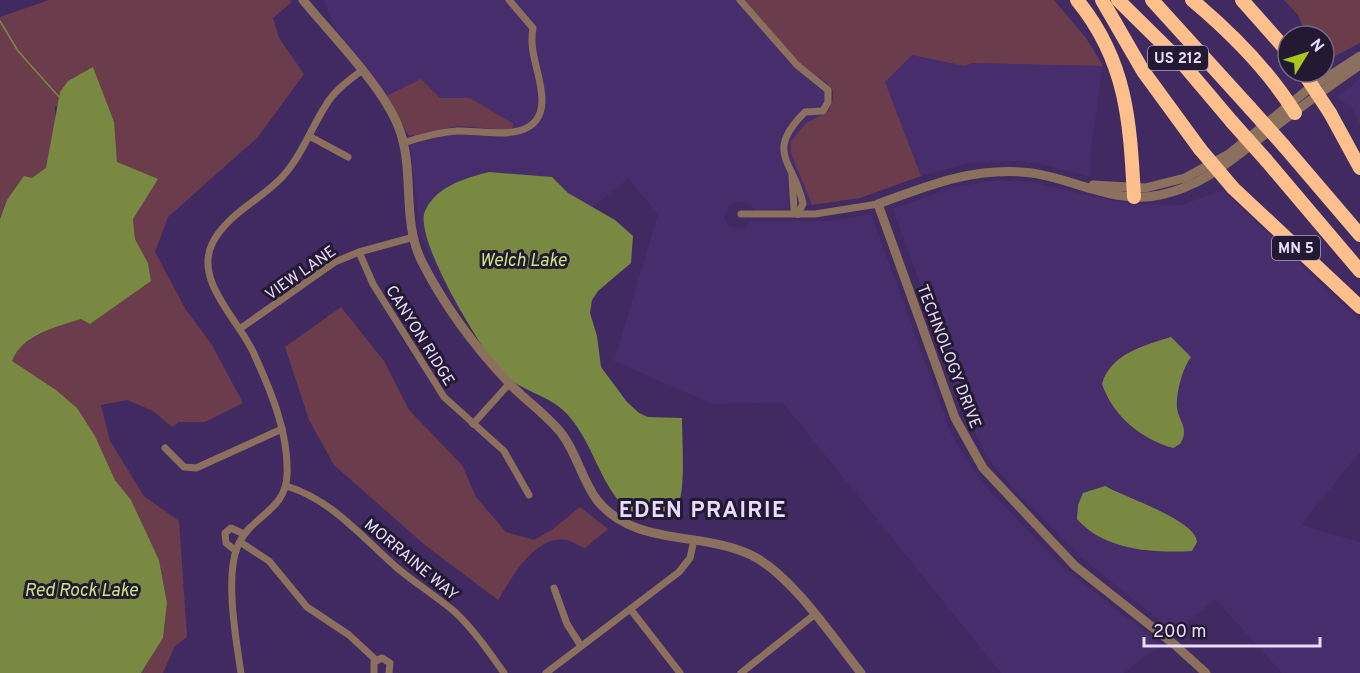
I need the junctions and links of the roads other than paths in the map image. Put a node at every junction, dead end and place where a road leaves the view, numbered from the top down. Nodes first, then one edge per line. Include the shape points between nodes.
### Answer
1 (303, 0) edge
2 (509, 0) edge
3 (740, 0) edge
4 (1077, 0) edge
5 (1102, 0) edge
6 (1118, 0) edge
7 (1152, 0) edge
8 (1192, 0) edge
9 (1242, 0) edge
10 (1276, 38) edge
11 (1360, 56) edge
12 (1360, 65) edge
13 (361, 71) junction
14 (1311, 84) edge
15 (1292, 109) junction
16 (309, 136) junction
17 (403, 143) junction
18 (348, 157) dead end
19 (1360, 168) edge
20 (1134, 192) junction
21 (878, 204) junction
22 (741, 214) dead end
23 (798, 214) junction
24 (1360, 235) edge
25 (414, 237) junction
26 (359, 252) junction
27 (1360, 271) edge
28 (1360, 307) edge
29 (241, 328) junction
30 (509, 384) junction
31 (473, 424) junction
32 (282, 429) junction
33 (165, 448) dead end
34 (286, 486) junction
35 (529, 495) dead end
36 (244, 534) junction
37 (693, 540) junction
38 (240, 542) junction
39 (236, 551) junction
40 (554, 588) dead end
41 (631, 610) junction
42 (814, 615) junction
43 (581, 646) junction
44 (376, 660) junction
45 (241, 673) edge
46 (374, 673) edge
47 (389, 673) edge
48 (504, 673) edge
49 (546, 673) edge
50 (680, 673) edge
51 (741, 673) edge
52 (861, 673) edge
53 (1206, 673) edge

1 - 13 street
2 - 17 street via 533,27 532,53 542,102 533,121 512,134 455,131
3 - 23 street via 797,65 828,90 826,107 805,112 784,139 783,149 803,204
4 - 20 highway via 1105,42 1122,85 1131,130
5 - 28 highway, MN 5, bridge via 1165,104 1200,149 1233,188
6 - 27 highway, US 212, bridge via 1176,56
7 - 24 highway, US 212, bridge
8 - 15 highway via 1230,36
9 - 10 highway
11 - 15 street
12 - 15 street
13 - 16 street via 333,96
13 - 17 street via 389,108
14 - 19 highway, bridge
15 - 20 street via 1206,168
16 - 18 street
16 - 29 street via 282,177 226,225 206,250 213,286
17 - 25 street
20 - 21 street via 1032,173 996,171 952,177
21 - 23 street via 832,213
21 - 53 street, TECHNOLOGY DRIVE via 952,410 983,468 1075,566
22 - 23 street
25 - 26 street, VIEW LANE
25 - 30 street via 421,260 453,312
26 - 29 street, VIEW LANE via 335,262
26 - 31 street, CANYON RIDGE via 373,284 438,388 457,412
29 - 32 street via 254,352
30 - 31 street
30 - 37 street via 560,432 596,498 614,516 647,531
31 - 35 street, CANYON RIDGE via 504,451
32 - 33 street via 196,468 178,463
32 - 34 street via 288,468
34 - 36 street via 273,510
34 - 48 street, MORRAINE WAY via 327,504 443,603 474,633
36 - 38 street
36 - 39 street via 231,528 225,533 226,543
37 - 41 street via 684,568
37 - 42 street via 725,545 760,560 780,576
38 - 39 street
38 - 44 street via 269,561 307,607 349,634
39 - 45 street via 233,621
40 - 43 street via 567,624
41 - 43 street
41 - 50 street
42 - 51 street
42 - 52 street
43 - 49 street
44 - 46 street
44 - 47 street via 388,661

